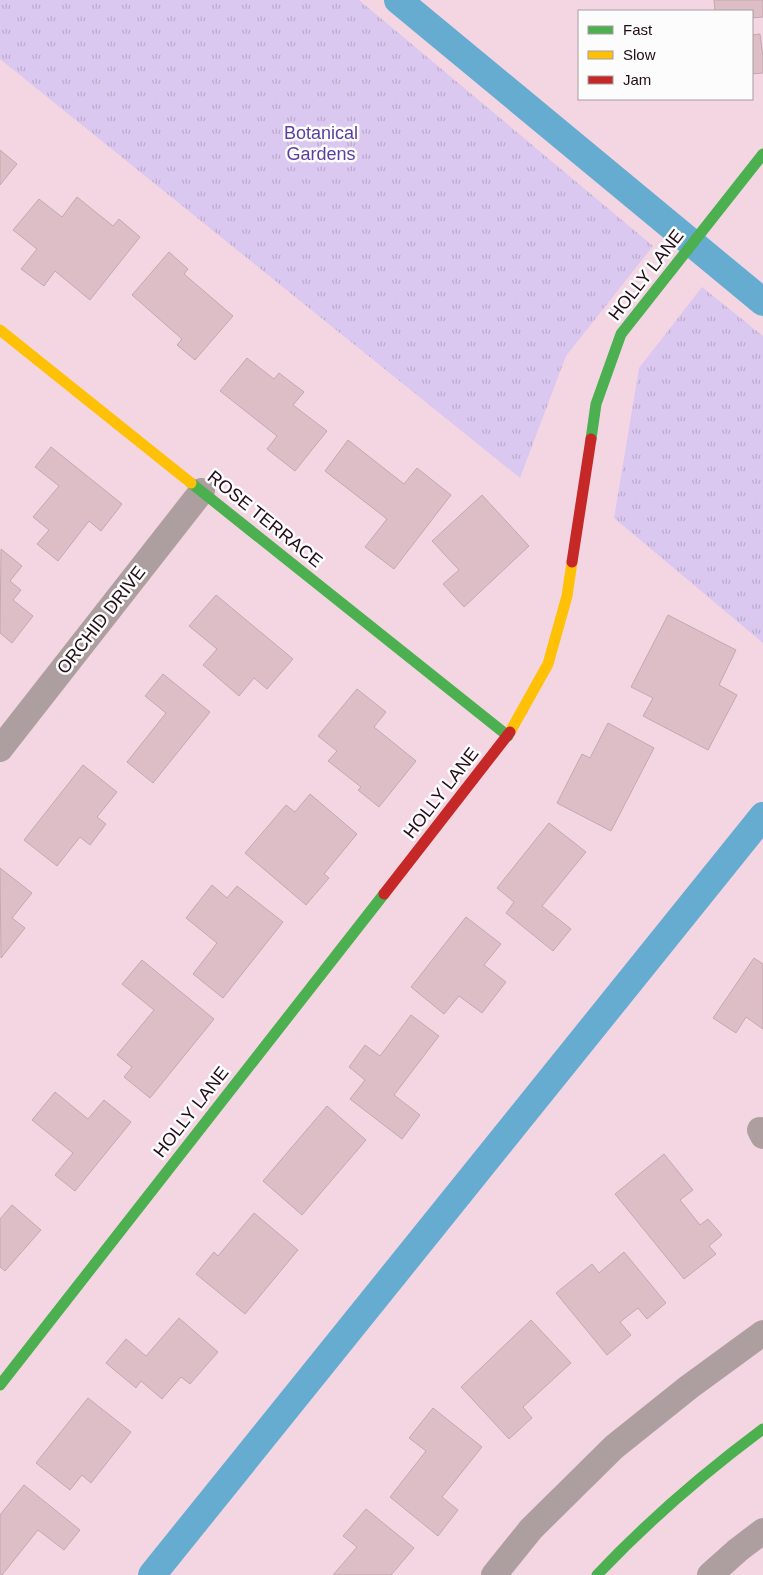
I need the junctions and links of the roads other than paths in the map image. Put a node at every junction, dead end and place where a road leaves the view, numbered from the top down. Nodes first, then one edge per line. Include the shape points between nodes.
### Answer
1 (763, 154) edge
2 (0, 330) edge
3 (202, 491) junction
4 (508, 736) junction
5 (0, 749) edge
6 (763, 1333) edge
7 (0, 1385) edge
8 (763, 1429) edge
9 (763, 1531) edge
10 (494, 1575) edge
11 (597, 1575) edge
12 (710, 1575) edge

1 - 4 street, HOLLY LANE via 621,334 596,404 567,596 548,664
2 - 3 street, ROSE TERRACE
3 - 4 street, ROSE TERRACE
3 - 5 street, ORCHID DRIVE
4 - 7 street, HOLLY LANE
6 - 10 street via 614,1447 531,1529
8 - 11 street via 670,1503
9 - 12 street

